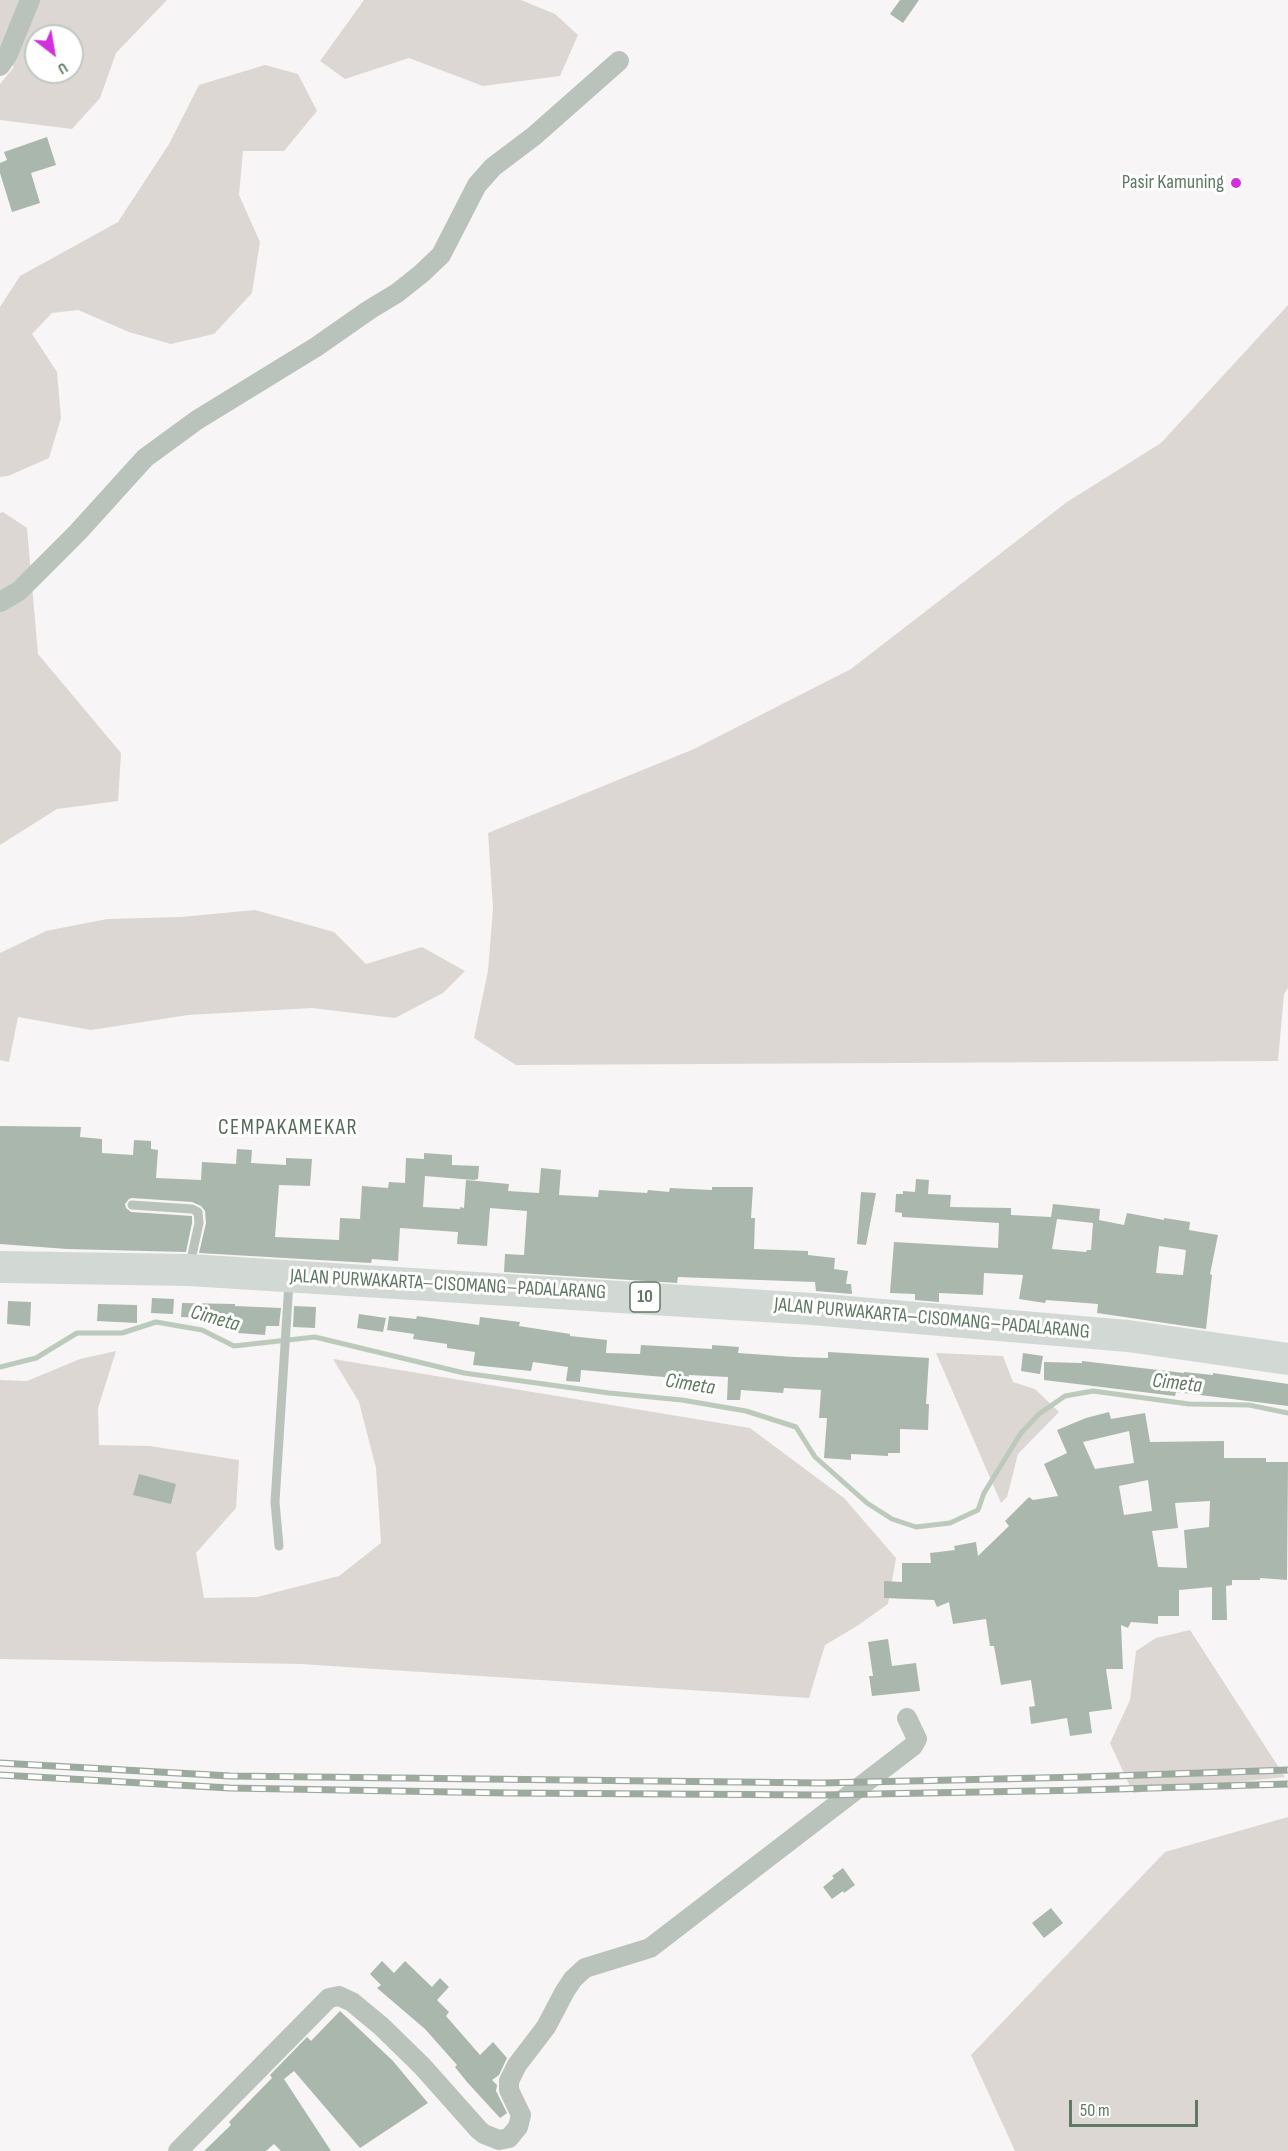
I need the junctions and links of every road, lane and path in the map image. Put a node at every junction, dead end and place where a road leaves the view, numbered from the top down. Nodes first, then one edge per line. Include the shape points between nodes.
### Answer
1 (30, 0) edge
2 (619, 61) dead end
3 (0, 66) edge
4 (0, 602) edge
5 (132, 1205) dead end
6 (0, 1268) edge
7 (189, 1270) junction
8 (290, 1276) junction
9 (1288, 1359) edge
10 (279, 1546) dead end
11 (907, 1718) dead end
12 (178, 2151) edge

1 - 3 street
2 - 4 street via 493,167 477,185 441,255 421,274 145,458 19,591
5 - 7 lane via 198,1212
6 - 7 highway, JALAN PURWAKARTA–CISOMANG–PADALARANG / 10
7 - 8 highway, JALAN PURWAKARTA–CISOMANG–PADALARANG / 10
8 - 9 highway, JALAN PURWAKARTA–CISOMANG–PADALARANG / 10 via 823,1310 1128,1336
8 - 10 lane via 276,1502
11 - 12 street via 917,1738 913,1746 650,1948 585,1968 573,1979 509,2081 521,2115 509,2138 499,2140 479,2130 381,2026 339,1996 329,1998

